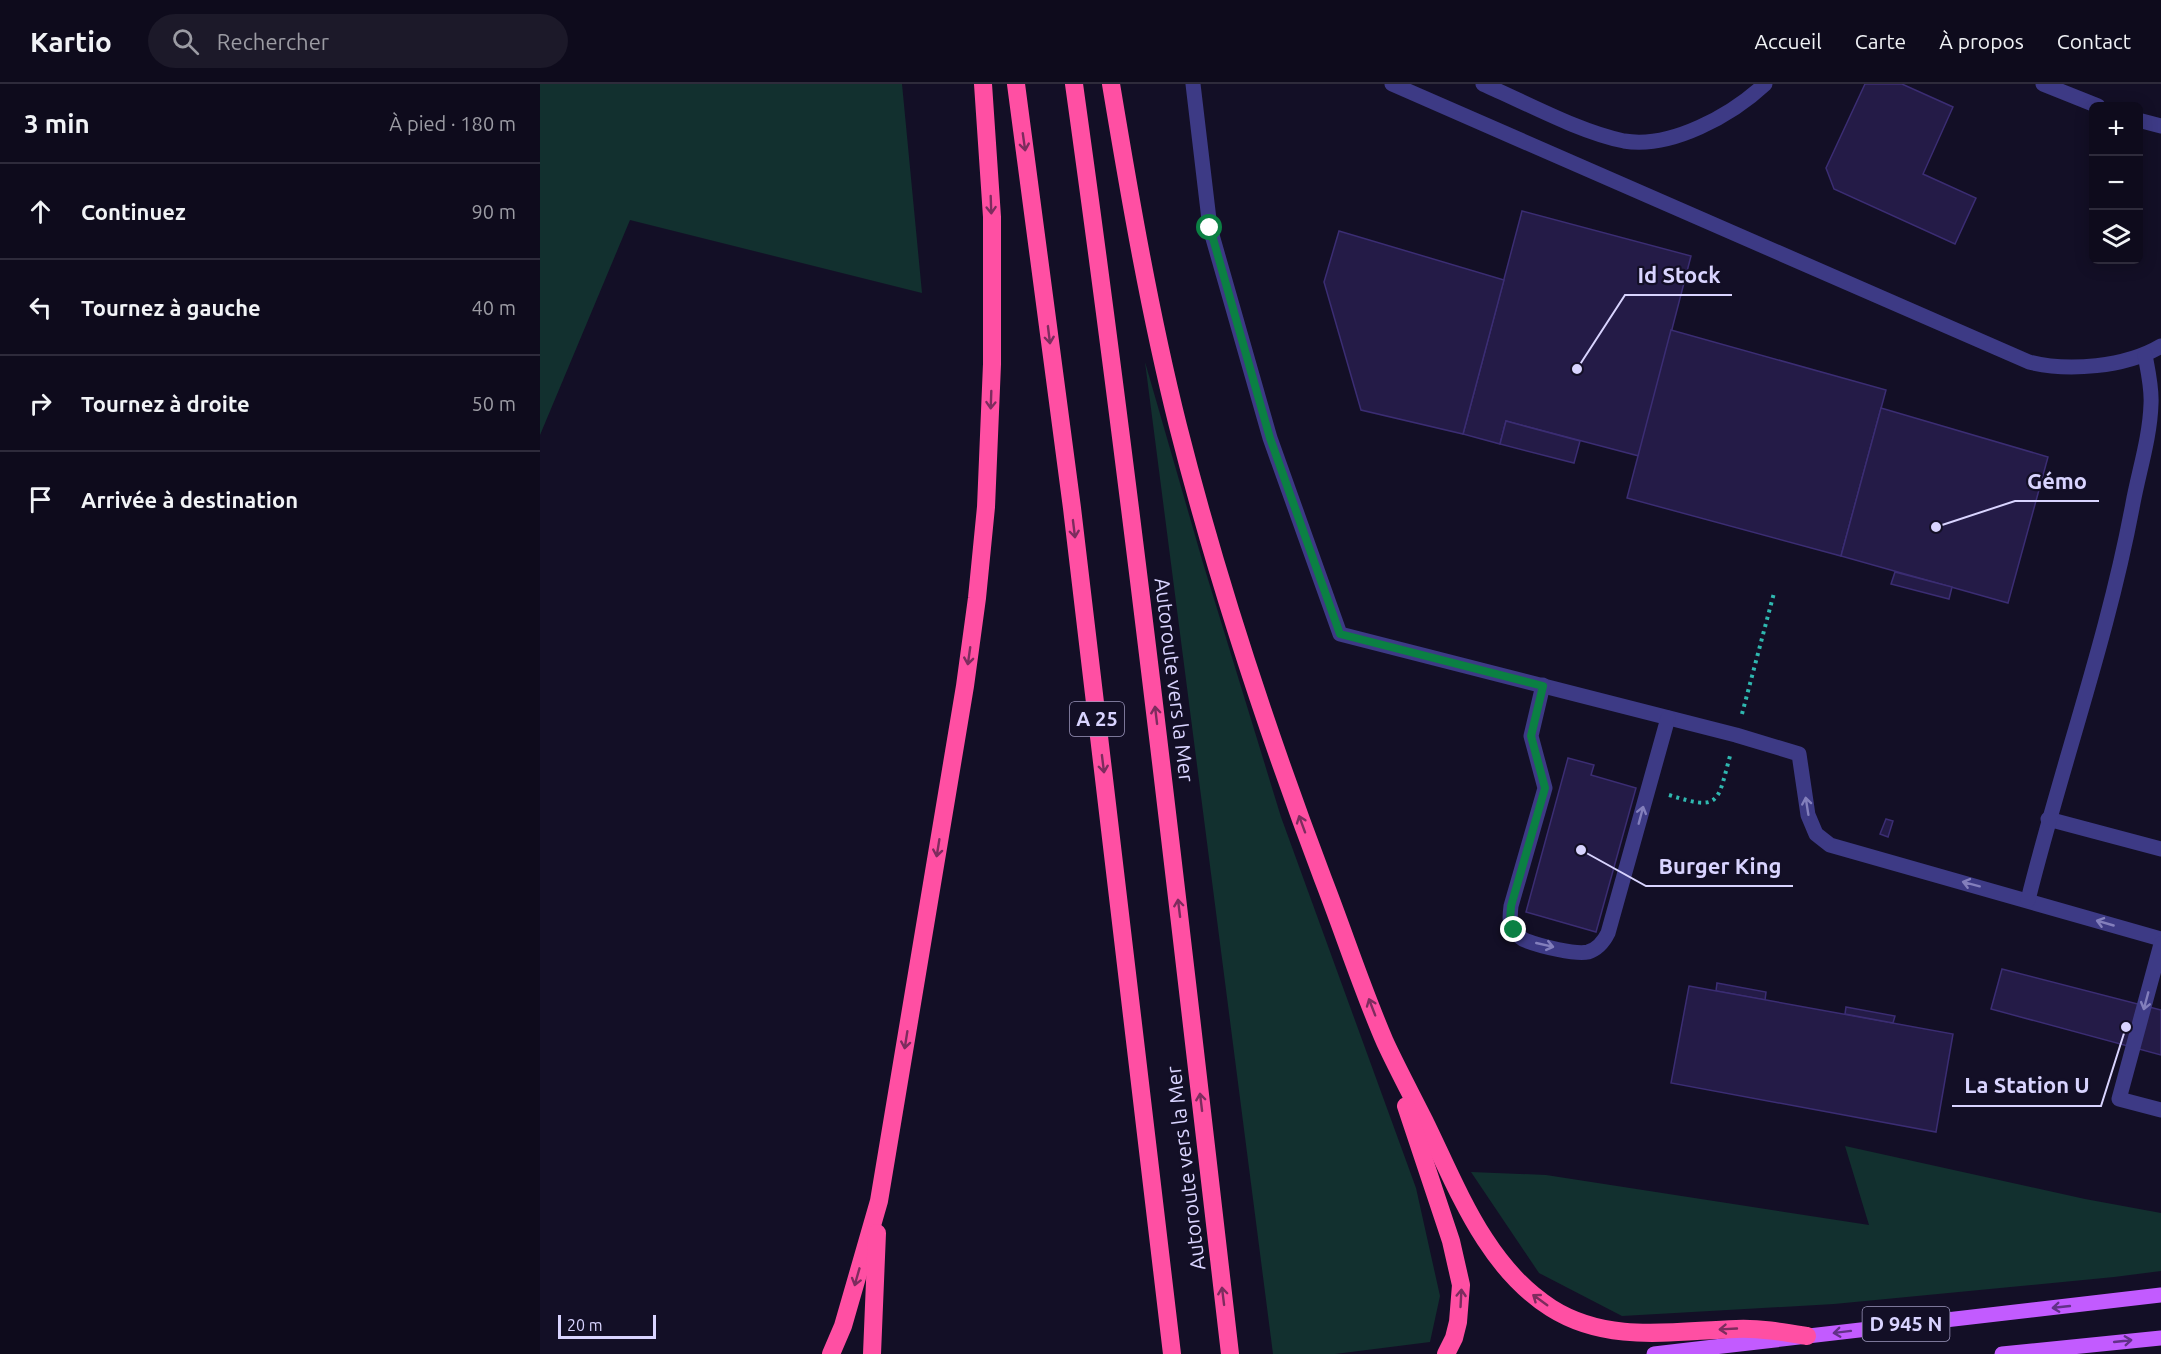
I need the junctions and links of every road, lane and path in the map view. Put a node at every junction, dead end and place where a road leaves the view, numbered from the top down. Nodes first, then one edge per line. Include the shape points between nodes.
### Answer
1 (983, 84) edge
2 (1016, 84) edge
3 (1074, 84) edge
4 (1111, 84) edge
5 (1193, 84) edge
6 (1392, 84) edge
7 (1483, 84) edge
8 (1765, 84) edge
9 (2043, 84) edge
10 (2089, 102) edge
11 (2143, 121) edge
12 (2161, 126) edge
13 (2161, 346) edge
14 (2145, 355) junction
15 (1543, 686) junction
16 (1668, 718) junction
17 (2048, 819) junction
18 (2161, 849) edge
19 (2028, 900) junction
20 (2161, 939) edge
21 (2161, 944) edge
22 (1386, 1043) junction
23 (2161, 1110) edge
24 (879, 1201) junction
25 (2161, 1295) edge
26 (1807, 1336) junction
27 (2161, 1338) edge
28 (831, 1354) edge
29 (872, 1354) edge
30 (1172, 1354) edge
31 (1230, 1354) edge
32 (1446, 1354) edge
33 (1654, 1354) edge
34 (2002, 1354) edge

1 -> 24 highway via 993,323 982,555 965,686
2 -> 30 highway, A 25 via 1073,519
31 -> 3 highway, Autoroute vers la Mer / A 25 via 1122,436
22 -> 4 highway via 1277,755 1206,529 1160,348
5 - 15 street via 1210,228 1273,448 1340,634
6 - 14 street via 2029,362 2068,368
7 - 8 street via 1582,128 1626,141 1670,138 1692,130 1731,111
9 - 10 street
11 - 12 street
13 - 14 street
14 - 17 street via 2151,405 2126,544 2093,674
15 - 16 street
15 -> 16 street via 1531,736 1545,788 1510,915 1514,930 1528,942 1578,953 1594,950 1605,940
19 -> 16 street via 1830,845 1816,834 1808,815 1799,754
17 - 18 street
17 - 19 street
20 -> 19 street
21 -> 23 street via 2119,1099
26 -> 22 highway via 1740,1328 1623,1333 1580,1322 1538,1299 1508,1271 1481,1234
32 -> 22 highway via 1454,1338 1461,1304 1457,1264
24 -> 28 highway via 843,1326
24 - 29 highway
25 -> 26 main road, D 945 N
26 - 33 main road, D 945 N
34 -> 27 main road

